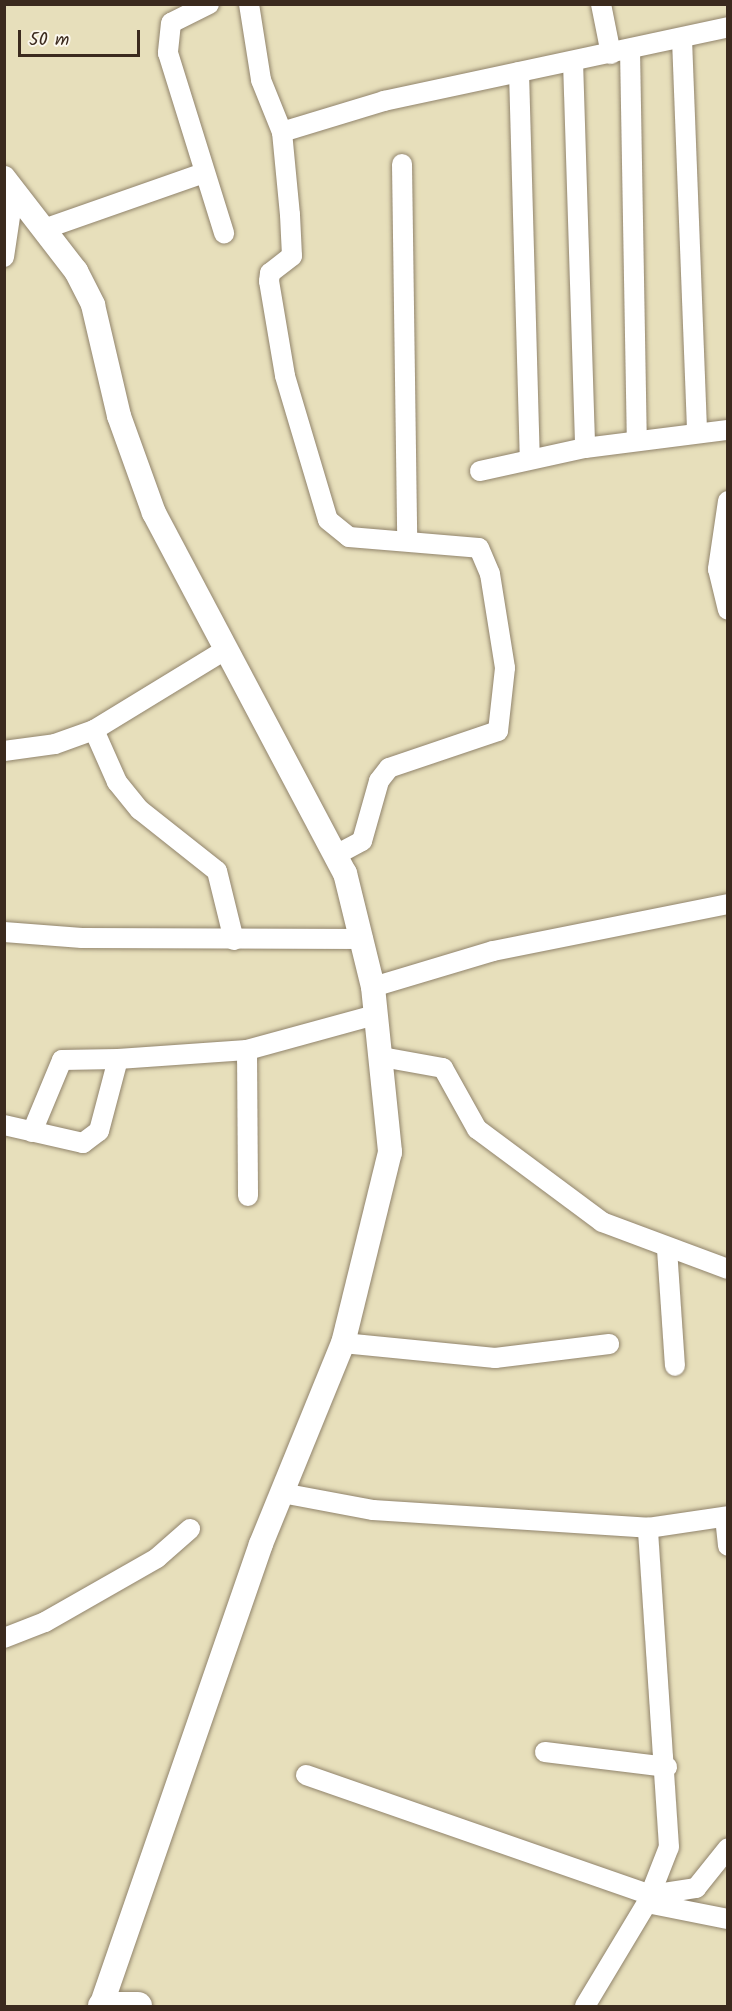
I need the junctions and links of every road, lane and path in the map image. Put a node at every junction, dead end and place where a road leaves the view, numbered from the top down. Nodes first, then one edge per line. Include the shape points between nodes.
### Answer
1 (209, 4) edge
2 (249, 4) edge
3 (601, 4) edge
4 (728, 27) edge
5 (682, 39) junction
6 (620, 52) junction
7 (573, 61) junction
8 (519, 72) junction
9 (282, 132) junction
10 (402, 164) dead end
11 (204, 173) junction
12 (9, 184) edge
13 (44, 229) junction
14 (224, 233) dead end
15 (4, 258) edge
16 (728, 430) edge
17 (697, 434) junction
18 (637, 440) junction
19 (585, 448) junction
20 (530, 459) junction
21 (480, 471) dead end
22 (728, 501) edge
23 (407, 541) junction
24 (728, 610) edge
25 (225, 650) junction
26 (94, 730) junction
27 (4, 751) edge
28 (336, 855) junction
29 (728, 904) edge
30 (4, 932) edge
31 (363, 939) junction
32 (234, 940) junction
33 (373, 987) junction
34 (375, 1016) junction
35 (247, 1050) junction
36 (382, 1057) junction
37 (118, 1059) junction
38 (4, 1125) edge
39 (32, 1132) junction
40 (248, 1196) dead end
41 (667, 1249) junction
42 (728, 1269) edge
43 (343, 1343) junction
44 (609, 1344) dead end
45 (675, 1366) dead end
46 (282, 1493) junction
47 (726, 1517) edge
48 (648, 1528) junction
49 (190, 1529) dead end
50 (728, 1546) edge
51 (4, 1638) edge
52 (545, 1752) dead end
53 (667, 1767) junction
54 (306, 1775) dead end
55 (728, 1848) edge
56 (649, 1899) junction
57 (728, 1919) edge
58 (102, 2007) edge
59 (138, 2007) edge
60 (585, 2007) edge

1 - 11 street via 174,20 168,33 171,70
2 - 9 street via 261,80
3 - 6 street
4 - 5 street
5 - 6 street
5 - 17 street
6 - 7 street
6 - 18 street
7 - 8 street
7 - 19 street
8 - 9 street via 384,101
8 - 20 street
9 - 23 street via 292,256 270,273 269,281 285,376 328,520 350,537
10 - 23 street
11 - 13 street
11 - 14 street
12 - 13 main road
12 - 15 street
13 - 25 main road via 93,305 119,416 154,513
16 - 17 street
17 - 18 street
18 - 19 street
19 - 20 street
20 - 21 street
22 - 24 street via 718,569
23 - 28 street via 471,545 484,554 505,668 503,726 489,737 389,768 379,781 362,842
25 - 26 street
25 - 28 main road
26 - 27 street via 55,744
26 - 32 street via 105,763 140,810 217,870
28 - 31 main road
29 - 33 street via 492,951
30 - 32 street
31 - 32 street
31 - 33 main road
33 - 34 main road
34 - 35 street
34 - 36 main road
35 - 37 street
35 - 40 street
36 - 41 street via 443,1068 477,1129 602,1222
36 - 43 main road via 390,1152
37 - 39 street via 62,1060
37 - 39 street via 94,1138 74,1143
38 - 39 street
41 - 42 street
41 - 45 street
43 - 44 street via 495,1358
43 - 46 main road
46 - 48 street via 373,1510
46 - 58 main road
47 - 48 street
47 - 50 street
48 - 53 street
49 - 51 street via 157,1558 45,1622
52 - 53 street
53 - 56 street via 669,1847
54 - 56 street
55 - 56 street via 696,1888
56 - 57 street
56 - 60 street
58 - 59 highway

